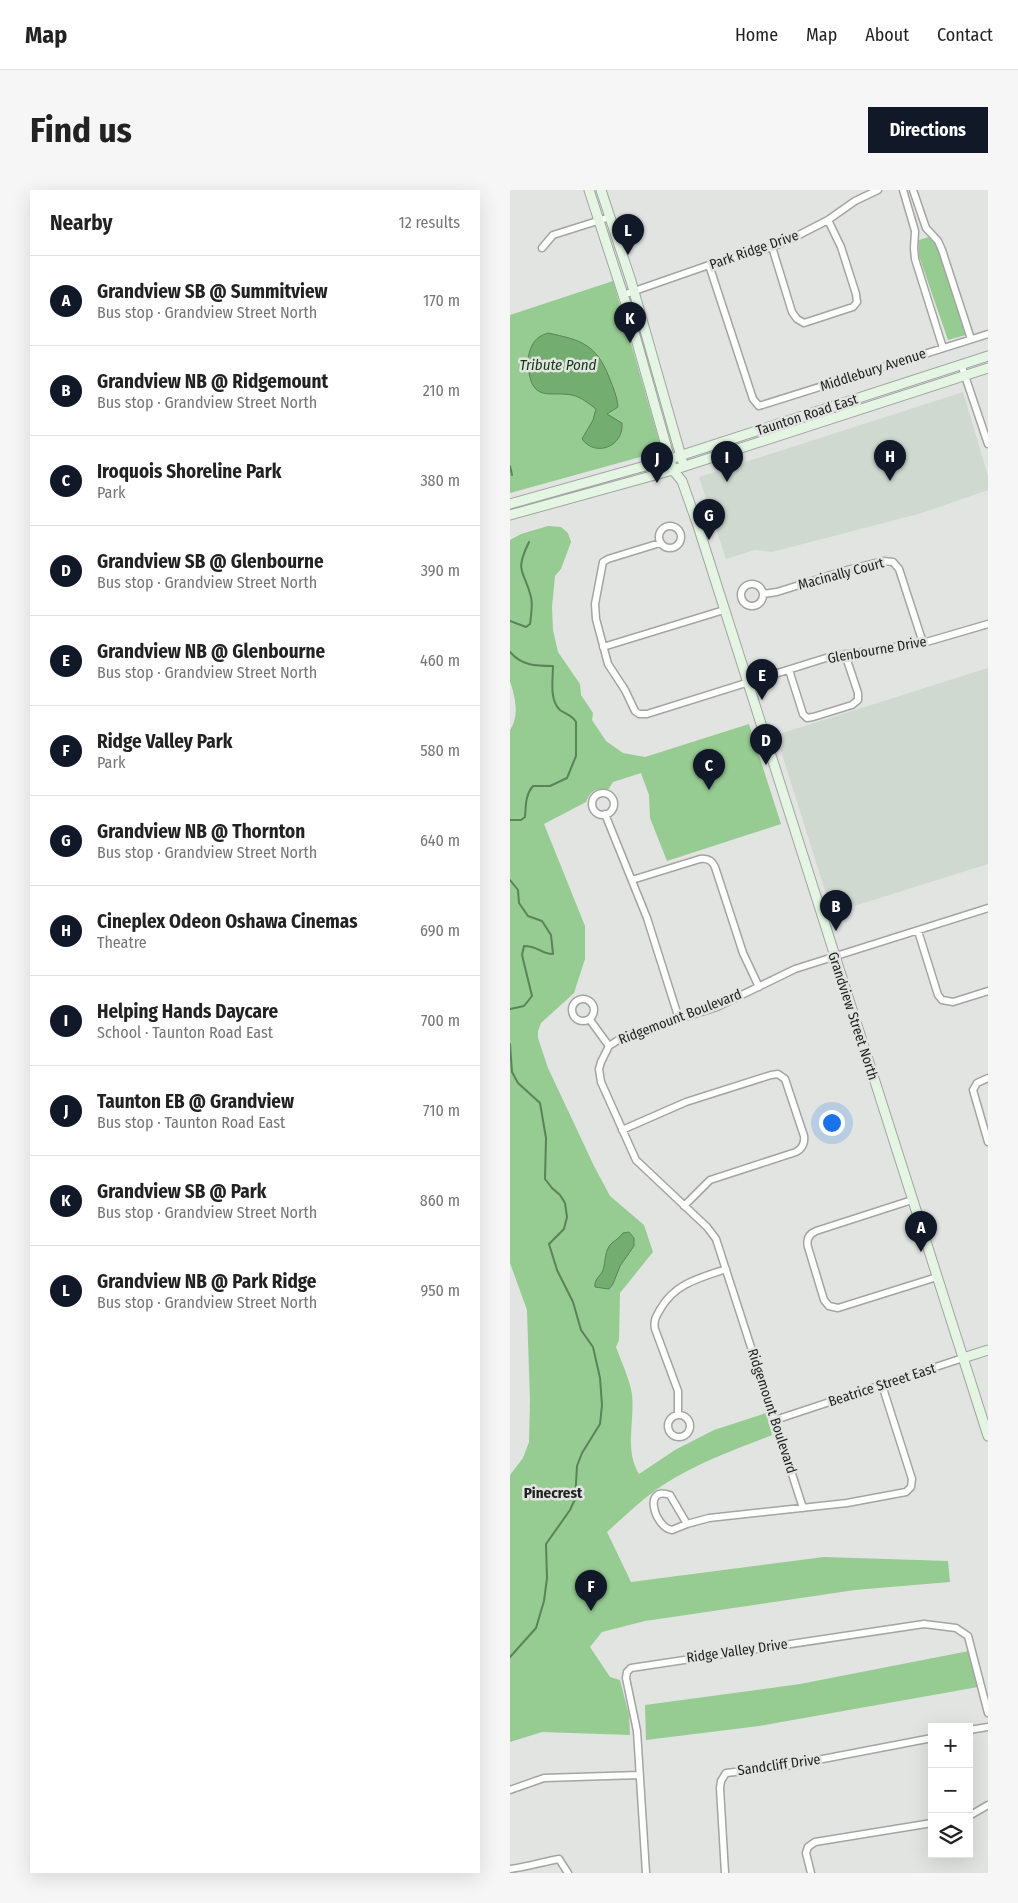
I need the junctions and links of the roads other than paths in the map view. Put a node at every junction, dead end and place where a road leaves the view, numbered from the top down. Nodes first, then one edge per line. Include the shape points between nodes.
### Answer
1 (589, 190) edge
2 (601, 190) edge
3 (878, 190) edge
4 (903, 190) edge
5 (913, 190) edge
6 (610, 216) junction
7 (599, 220) junction
8 (828, 220) junction
9 (926, 228) junction
10 (915, 232) junction
11 (772, 247) junction
12 (542, 248) dead end
13 (620, 249) junction
14 (610, 252) junction
15 (709, 265) junction
16 (634, 292) junction
17 (623, 295) junction
18 (988, 334) edge
19 (971, 339) junction
20 (943, 348) junction
21 (988, 356) edge
22 (652, 358) junction
23 (642, 362) junction
24 (961, 364) junction
25 (988, 368) edge
26 (966, 376) junction
27 (988, 444) edge
28 (681, 455) junction
29 (670, 459) junction
30 (684, 466) junction
31 (673, 470) junction
32 (682, 480) junction
33 (510, 504) edge
34 (510, 515) edge
35 (660, 543) dead end
36 (763, 594) dead end
37 (724, 610) junction
38 (988, 624) edge
39 (923, 643) junction
40 (603, 647) junction
41 (846, 654) junction
42 (789, 670) junction
43 (747, 684) junction
44 (605, 814) dead end
45 (632, 880) junction
46 (988, 908) edge
47 (918, 931) junction
48 (834, 957) junction
49 (759, 987) junction
50 (988, 991) edge
51 (679, 1019) junction
52 (590, 1020) dead end
53 (608, 1046) junction
54 (988, 1078) edge
55 (622, 1130) junction
56 (988, 1142) edge
57 (912, 1200) junction
58 (684, 1206) junction
59 (726, 1269) junction
60 (937, 1277) junction
61 (988, 1350) edge
62 (963, 1358) junction
63 (882, 1385) junction
64 (678, 1415) dead end
65 (775, 1420) junction
66 (988, 1436) edge
67 (803, 1508) junction
68 (687, 1524) junction
69 (988, 1713) edge
70 (988, 1727) edge
71 (973, 1729) edge
72 (928, 1739) edge
73 (639, 1775) junction
74 (510, 1790) edge
75 (988, 1805) edge
76 (973, 1814) edge
77 (928, 1824) edge
78 (510, 1869) edge
79 (568, 1873) edge
80 (646, 1873) edge
81 (725, 1873) edge
82 (811, 1873) edge

1 - 7 street, Grandview Street North
2 - 6 street, Grandview Street North
3 - 8 street, Park Ridge Drive
4 - 10 street
5 - 9 street
6 - 7 street
6 - 13 street, Grandview Street North
7 - 12 street via 553,235
7 - 14 street, Grandview Street North
8 - 11 street, Park Ridge Drive
8 - 11 street via 841,247 856,294 857,302 853,307 804,323 797,319
9 - 10 street
9 - 19 street via 942,250
10 - 20 street via 915,260
11 - 15 street, Park Ridge Drive
13 - 14 street
13 - 16 street, Grandview Street North
14 - 17 street, Grandview Street North
15 - 16 street, Park Ridge Drive
15 - 20 street, Middlebury Avenue via 752,399 759,406
16 - 17 street, Park Ridge Drive
16 - 22 street, Grandview Street North
17 - 23 street, Grandview Street North
18 - 19 street, Middlebury Avenue
19 - 20 street, Middlebury Avenue
21 - 24 street, Taunton Road East
22 - 23 street
22 - 28 street, Grandview Street North
23 - 29 street, Grandview Street North
24 - 26 street
24 - 28 street, Taunton Road East
25 - 26 street, Taunton Road East
26 - 27 street
26 - 30 street, Taunton Road East
28 - 29 street, Taunton Road East
28 - 30 street, Grandview Street North
29 - 31 street, Grandview Street North
29 - 33 street, Taunton Road East
30 - 31 street, Taunton Road East
30 - 32 street, Grandview Street North
31 - 32 street, Grandview Street North
31 - 34 street, Taunton Road East
32 - 37 street, Grandview Street North
35 - 40 street via 608,559 602,564 594,611
36 - 39 street, Macinally Court via 856,567 890,561 899,570
37 - 40 street
37 - 43 street, Grandview Street North
38 - 39 street, Glenbourne Drive
39 - 41 street, Glenbourne Drive
40 - 43 street, Glenbourne Drive via 608,664 628,694 634,711 639,714
41 - 42 street, Glenbourne Drive
41 - 42 street via 858,700 852,705 813,717 807,718 803,714
42 - 43 street, Glenbourne Drive
43 - 48 street, Grandview Street North
44 - 45 street
45 - 49 street via 700,859 711,861 716,867 743,953
45 - 51 street
46 - 47 street, Ridgemount Boulevard
47 - 48 street, Ridgemount Boulevard
47 - 50 street via 942,1000 953,1002
48 - 49 street, Ridgemount Boulevard
48 - 57 street, Grandview Street North
49 - 51 street, Ridgemount Boulevard via 717,1007
51 - 53 street, Ridgemount Boulevard via 626,1036
52 - 53 street
53 - 55 street, Ridgemount Boulevard via 601,1062 600,1078
54 - 56 street via 977,1083 973,1090
55 - 58 street, Ridgemount Boulevard via 639,1165
55 - 58 street via 686,1102 771,1074 785,1079 804,1136 802,1148 710,1180
57 - 60 street, Grandview Street North
57 - 60 street via 810,1235 807,1244 824,1300 829,1306 838,1308
58 - 59 street, Ridgemount Boulevard via 712,1233
59 - 64 street via 680,1286 664,1302 654,1320 678,1390
59 - 65 street, Ridgemount Boulevard
60 - 62 street, Grandview Street North
61 - 62 street, Beatrice Street East
62 - 63 street, Beatrice Street East
62 - 66 street, Grandview Street North
63 - 65 street, Beatrice Street East
63 - 67 street via 911,1476 911,1486 903,1493
65 - 67 street, Ridgemount Boulevard
67 - 68 street via 709,1518
68 - 68 street via 670,1495 662,1493 655,1497 653,1507 665,1528 675,1530
69 - 73 street, Ridge Valley Drive via 968,1636 956,1628 924,1624 637,1666 627,1672 626,1678 637,1731
70 - 71 street
72 - 81 street, Sandcliff Drive via 782,1767 726,1773 720,1788
73 - 74 street via 544,1778
73 - 80 street, Ridge Valley Drive
75 - 76 street
77 - 82 street via 815,1842 806,1853
78 - 79 street via 559,1859

